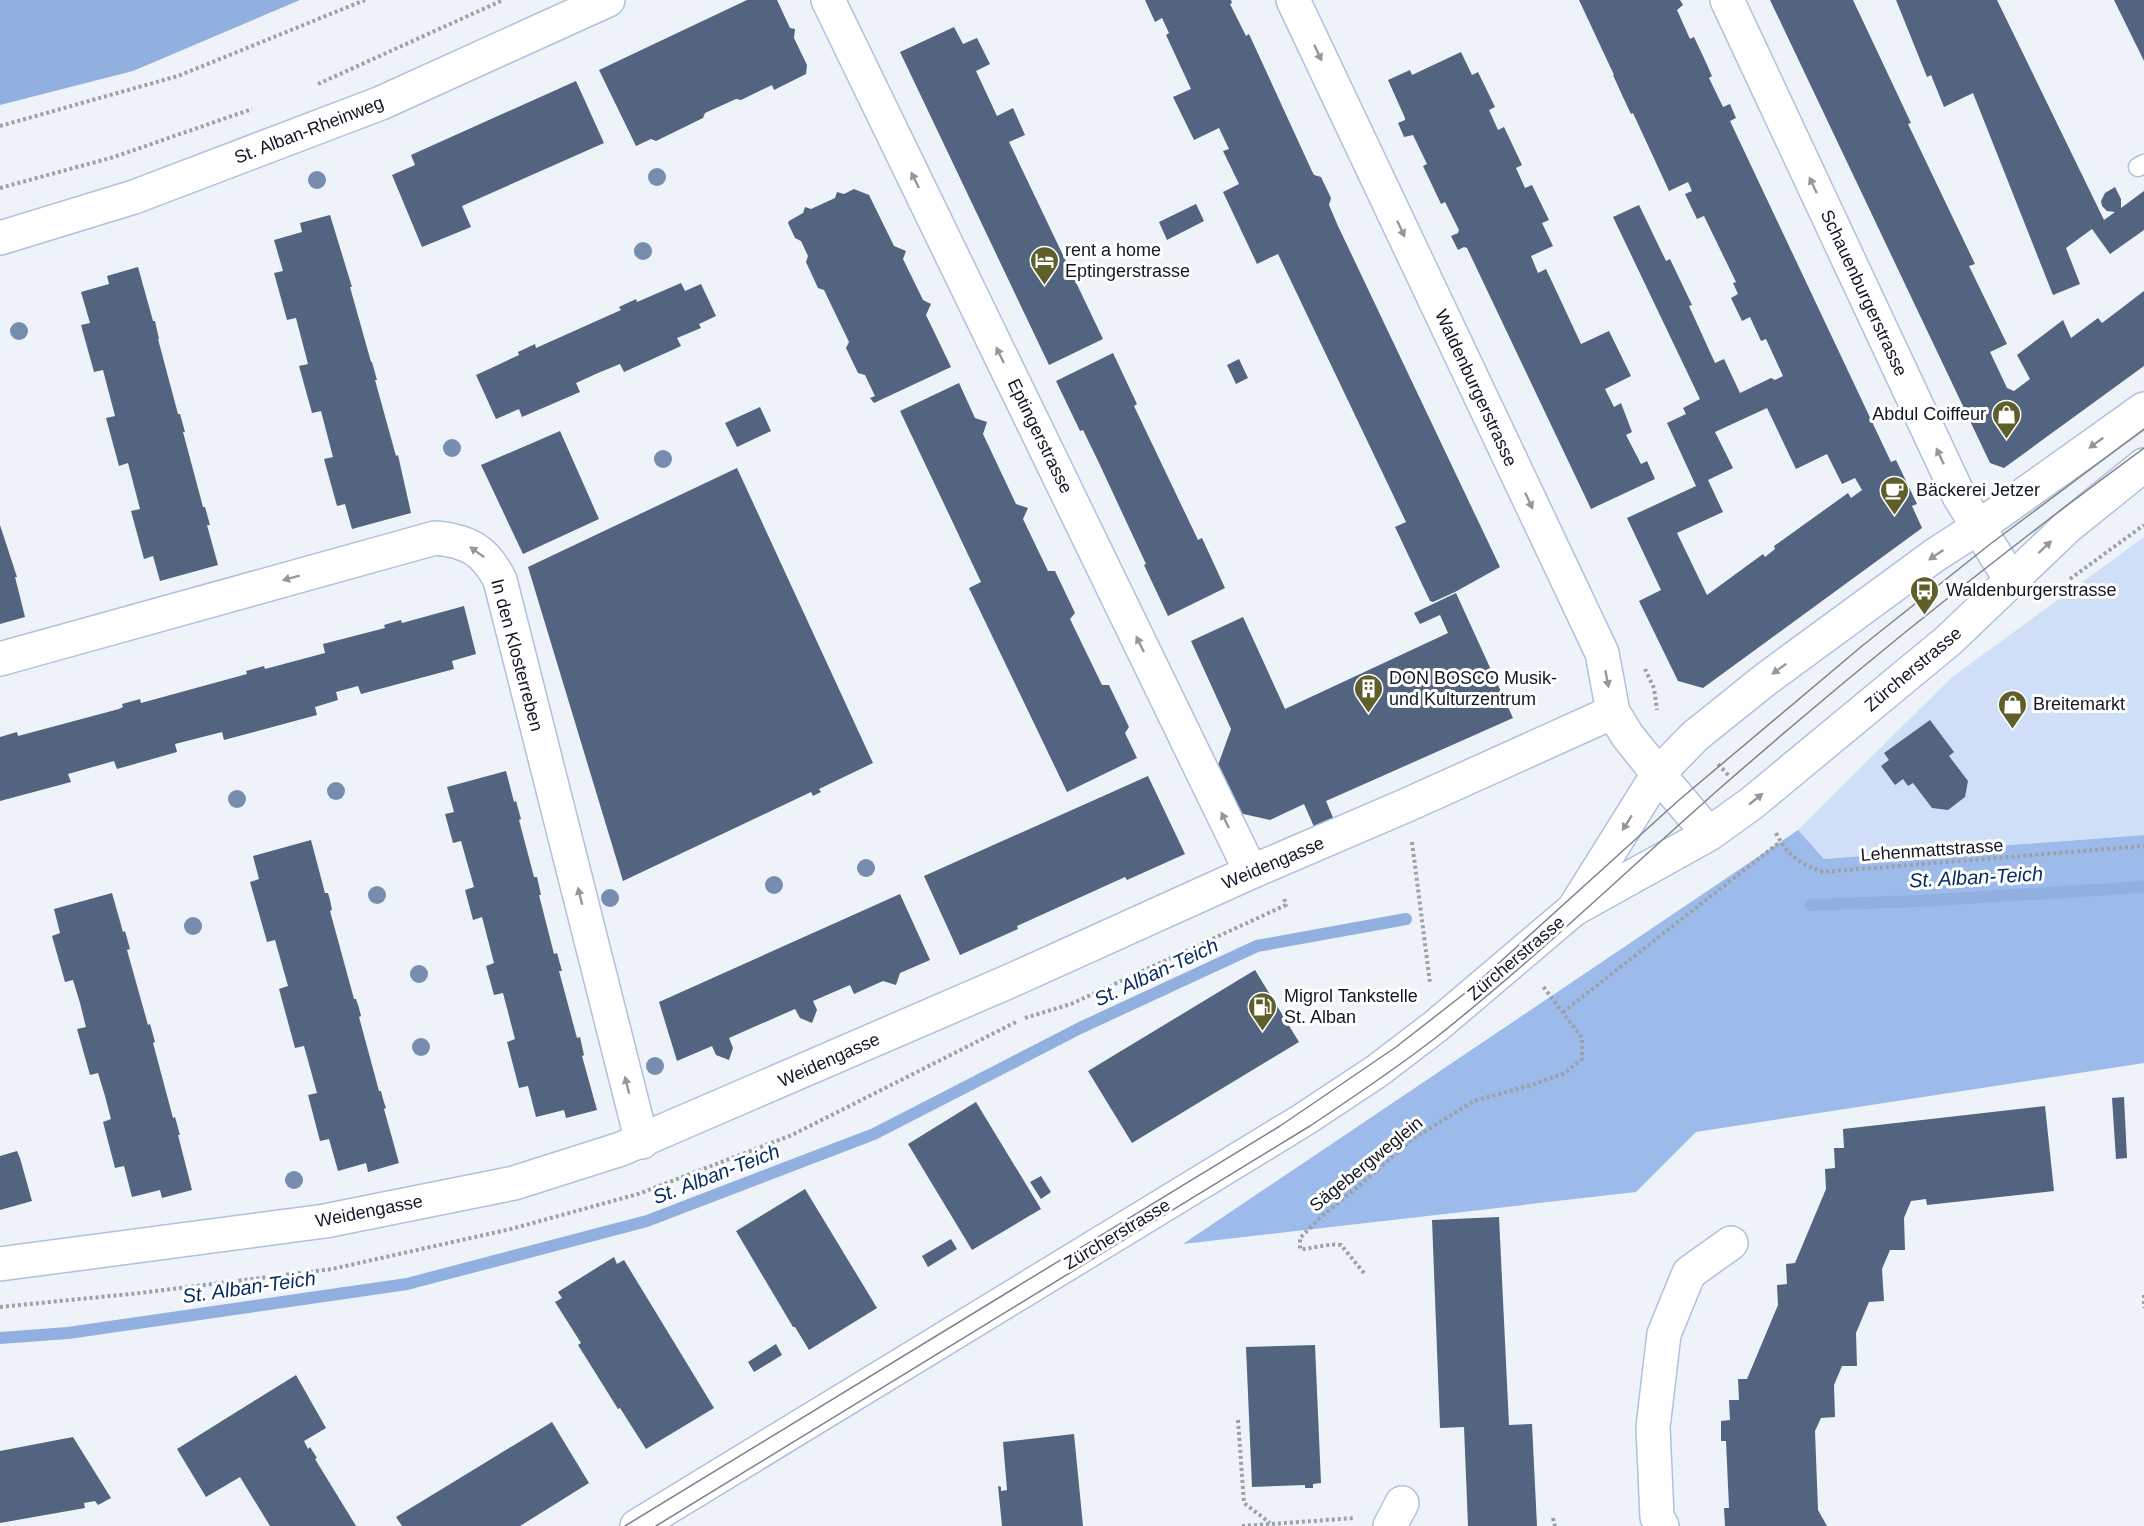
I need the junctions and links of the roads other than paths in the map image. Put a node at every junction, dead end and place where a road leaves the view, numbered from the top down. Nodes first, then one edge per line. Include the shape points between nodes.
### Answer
1 (608, 0) edge
2 (828, 0) edge
3 (1293, 0) edge
4 (1727, 0) edge
5 (0, 238) edge
6 (2144, 409) edge
7 (2144, 465) edge
8 (1977, 528) junction
9 (2011, 580) junction
10 (0, 659) edge
11 (1613, 712) junction
12 (1658, 774) junction
13 (1709, 834) junction
14 (1251, 872) junction
15 (1574, 909) junction
16 (642, 1142) junction
17 (1731, 1243) dead end
18 (0, 1264) edge
19 (637, 1526) edge
20 (1662, 1526) edge

1 - 5 street, St. Alban-Rheinweg via 381,103 134,197
14 -> 2 street, Eptingerstrasse
3 -> 11 street, Waldenburgerstrasse via 1602,653
8 -> 4 street, Schauenburgerstrasse
6 -> 8 street, Zürcherstrasse
9 -> 7 street, Zürcherstrasse via 2067,527
8 - 9 street, Schauenburgerstrasse
8 -> 12 street, Zürcherstrasse via 1766,679 1695,736
13 -> 9 street, Zürcherstrasse via 1949,640
16 -> 10 street, In den Klosterreben via 500,580 485,556 455,540 435,538
11 - 12 street, Waldenburgerstrasse
11 - 14 street, Weidengasse
12 - 13 street, Waldenburgerstrasse
12 -> 15 street, Zürcherstrasse
13 - 15 street, Zürcherstrasse
14 - 16 street, Weidengasse
15 - 19 street, Zürcherstrasse via 1436,1026 1303,1120
16 - 18 street, Weidengasse via 514,1183 336,1219
17 - 20 street via 1689,1273 1664,1334 1653,1427 1657,1517

